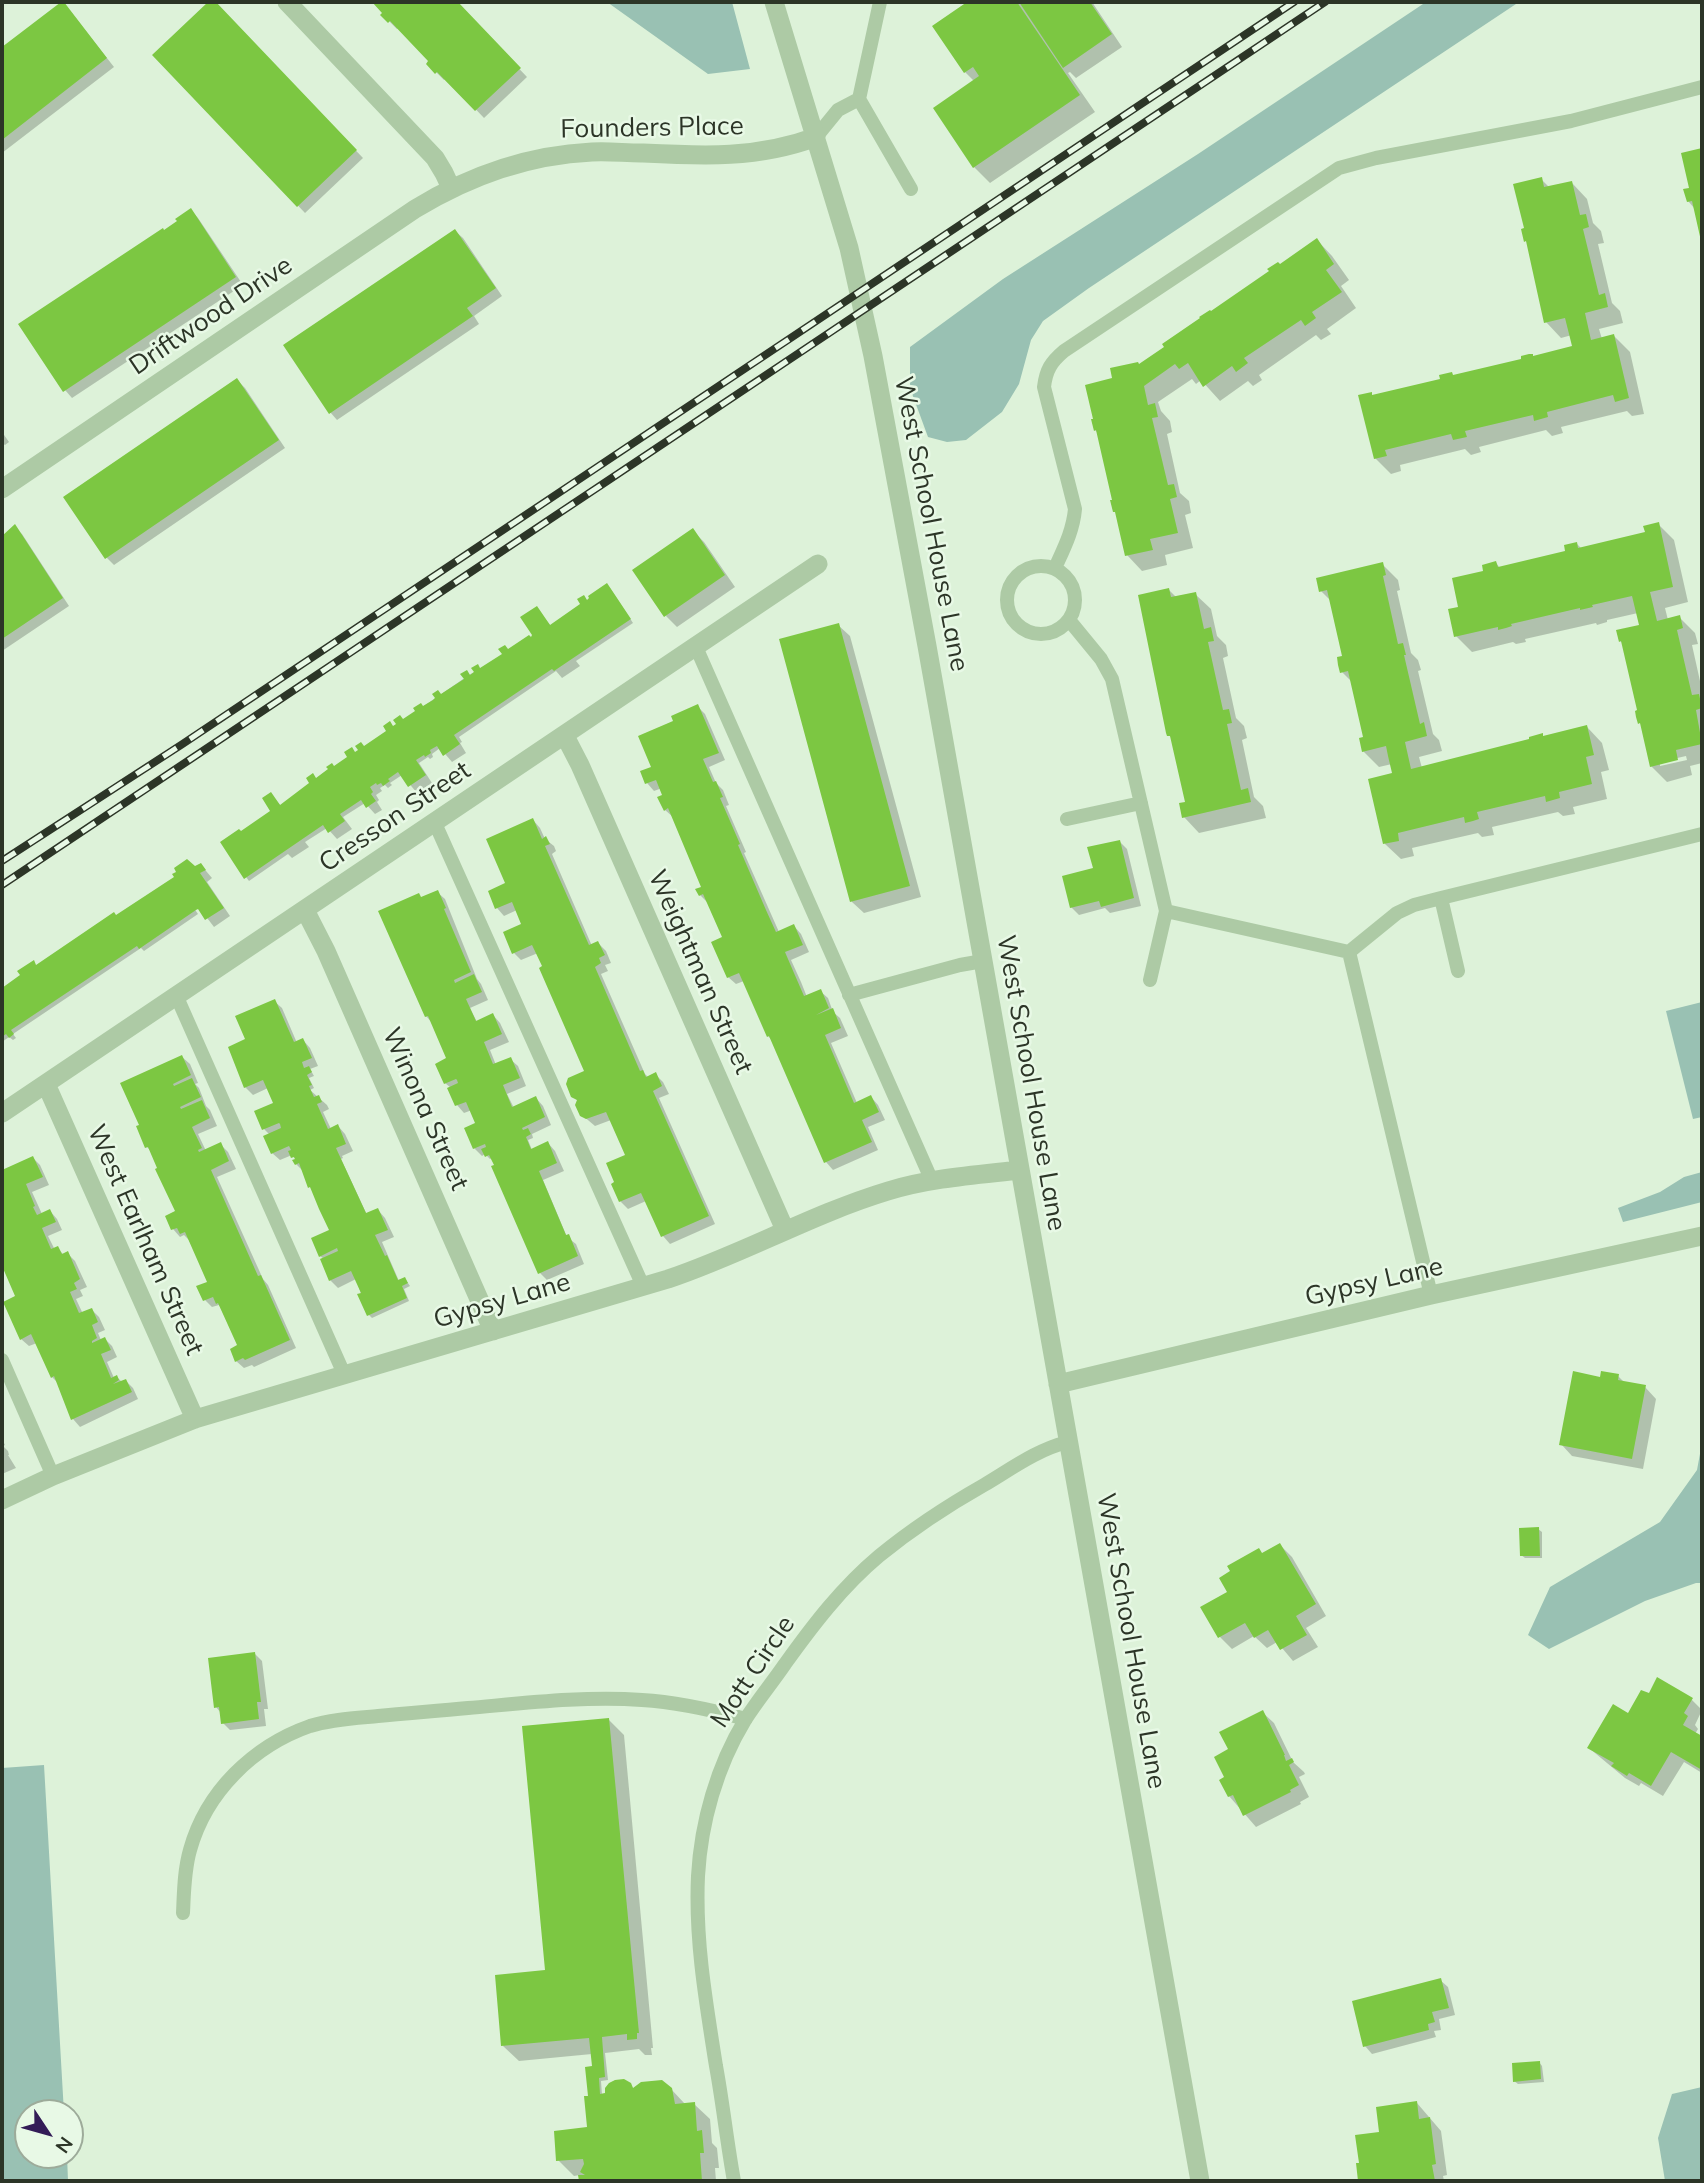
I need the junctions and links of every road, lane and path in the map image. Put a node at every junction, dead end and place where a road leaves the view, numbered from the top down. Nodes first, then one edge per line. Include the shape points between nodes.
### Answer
1 (287, 2) edge
2 (774, 2) edge
3 (880, 2) edge
4 (1702, 86) edge
5 (859, 99) junction
6 (816, 137) junction
7 (451, 188) junction
8 (911, 188) dead end
9 (2, 489) edge
10 (818, 564) dead end
11 (1055, 568) junction
12 (1069, 620) junction
13 (696, 647) junction
14 (565, 736) junction
15 (1141, 803) junction
16 (1067, 819) dead end
17 (434, 821) junction
18 (1702, 834) edge
19 (1441, 898) junction
20 (305, 910) junction
21 (1166, 911) junction
22 (1349, 952) junction
23 (983, 961) junction
24 (1458, 971) dead end
25 (1150, 980) dead end
26 (176, 995) junction
27 (849, 995) junction
28 (46, 1084) junction
29 (2, 1113) edge
30 (1020, 1170) junction
31 (932, 1181) junction
32 (785, 1230) junction
33 (1702, 1236) edge
34 (643, 1286) junction
35 (1431, 1295) junction
36 (493, 1331) junction
37 (2, 1360) edge
38 (344, 1374) junction
39 (1058, 1384) junction
40 (195, 1419) junction
41 (1069, 1442) junction
42 (53, 1476) junction
43 (2, 1500) edge
44 (746, 1719) junction
45 (183, 1913) dead end
46 (734, 2181) edge
47 (1200, 2181) edge

1 - 7 street via 435,158
2 - 6 street, West School House Lane
3 - 5 lane
4 - 11 lane via 1571,121 1339,168 1065,351 1045,373 1044,387 1075,509 1071,533
5 - 6 lane via 838,110
5 - 8 lane
6 - 7 street, Founders Place via 779,149 720,156 554,155
6 - 23 street, West School House Lane via 849,248 873,356
7 - 9 street, Driftwood Drive
10 - 13 street, Cresson Street
11 - 12 lane via 1064,573 1075,593
11 - 12 lane via 1043,565 1021,572 1009,587 1007,606 1016,623 1033,633 1053,632
12 - 15 lane via 1112,679
13 - 14 street, Cresson Street
13 - 27 lane
14 - 17 street, Cresson Street
14 - 32 street, Weightman Street
15 - 16 lane
15 - 21 lane
17 - 20 street, Cresson Street
17 - 34 lane
18 - 19 lane
19 - 22 lane via 1397,913
19 - 24 lane
20 - 26 street, Cresson Street
20 - 36 street, Winona Street
21 - 22 lane
21 - 25 lane
22 - 35 lane
23 - 27 lane
23 - 30 street, West School House Lane
26 - 28 street, Cresson Street
26 - 38 lane
27 - 31 lane
28 - 29 street, Cresson Street
28 - 40 street, West Earlham Street
30 - 31 street, Gypsy Lane
30 - 39 street, West School House Lane
31 - 32 street, Gypsy Lane via 890,1190
32 - 34 street, Gypsy Lane via 692,1271
33 - 35 street, Gypsy Lane
34 - 36 street, Gypsy Lane
35 - 39 street, Gypsy Lane
36 - 38 street, Gypsy Lane
37 - 42 lane
38 - 40 street, Gypsy Lane
39 - 41 street, West School House Lane
40 - 42 street, Gypsy Lane
41 - 44 lane, Mott Circle via 1041,1451 962,1498 878,1558 819,1617
41 - 47 street, West School House Lane
42 - 43 street, Gypsy Lane
44 - 45 lane via 681,1704 580,1698 363,1717 312,1726 266,1747 211,1802 190,1851
44 - 46 lane, Mott Circle via 715,1787 698,1875 702,1979

